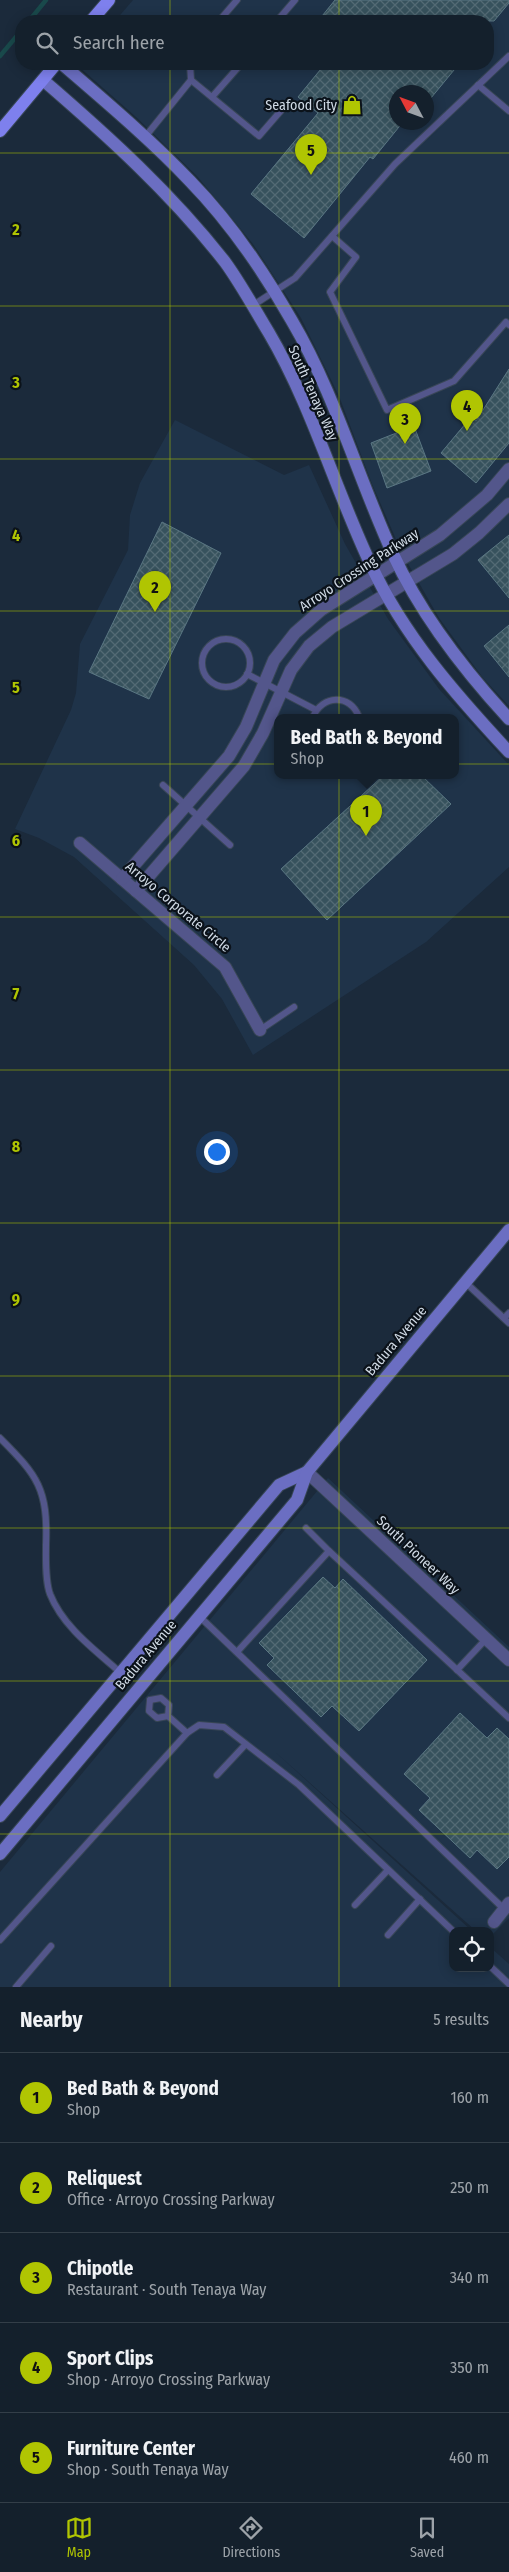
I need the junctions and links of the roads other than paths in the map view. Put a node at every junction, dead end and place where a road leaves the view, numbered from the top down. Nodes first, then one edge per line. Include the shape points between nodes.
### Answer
1 (109, 0) edge
2 (237, 0) edge
3 (295, 0) edge
4 (96, 15) edge
5 (224, 15) edge
6 (282, 15) edge
7 (509, 56) edge
8 (51, 70) edge
9 (69, 70) edge
10 (190, 70) edge
11 (235, 70) edge
12 (43, 80) junction
13 (191, 80) junction
14 (478, 85) junction
15 (212, 97) junction
16 (285, 106) dead end
17 (509, 111) edge
18 (0, 131) edge
19 (145, 137) junction
20 (332, 236) junction
21 (275, 293) junction
22 (252, 306) junction
23 (508, 322) edge
24 (509, 469) edge
25 (509, 504) edge
26 (397, 562) junction
27 (376, 575) junction
28 (408, 581) junction
29 (387, 594) junction
30 (247, 674) junction
31 (263, 682) junction
32 (280, 691) junction
33 (316, 710) junction
34 (314, 714) edge
35 (357, 714) edge
36 (509, 719) edge
37 (509, 752) edge
38 (163, 784) dead end
39 (186, 806) junction
40 (200, 818) junction
41 (80, 843) dead end
42 (230, 845) dead end
43 (122, 879) junction
44 (136, 891) junction
45 (294, 1008) dead end
46 (260, 1030) joint
47 (509, 1230) edge
48 (465, 1282) junction
49 (509, 1312) edge
50 (506, 1321) edge
51 (0, 1438) edge
52 (307, 1472) junction
53 (306, 1528) dead end
54 (329, 1551) junction
55 (199, 1616) junction
56 (487, 1638) junction
57 (237, 1652) junction
58 (509, 1660) edge
59 (457, 1670) junction
60 (121, 1673) junction
61 (137, 1689) junction
62 (150, 1700) junction
63 (168, 1716) junction
64 (509, 1718) edge
65 (187, 1733) junction
66 (246, 1745) junction
67 (217, 1775) dead end
68 (0, 1816) edge
69 (0, 1854) edge
70 (388, 1870) junction
71 (420, 1899) junction
72 (355, 1905) dead end
73 (507, 1906) edge
74 (494, 1922) dead end
75 (449, 1927) edge
76 (388, 1935) dead end
77 (0, 1940) edge
78 (51, 1946) dead end
79 (494, 1970) edge
80 (509, 1984) edge
81 (16, 1987) edge

1 - 4 main road
2 - 5 lane
3 - 6 lane
7 - 14 lane
8 - 12 main road
9 - 19 street, South Tenaya Way
10 - 13 lane
11 - 15 lane
12 - 18 main road
12 - 22 street, South Tenaya Way via 112,140 171,199 226,264
13 - 15 lane
13 - 19 lane
14 - 17 lane
14 - 20 lane via 395,164
15 - 16 lane via 259,136
19 - 21 street, South Tenaya Way via 191,182 246,249
20 - 21 lane via 295,278
20 - 23 lane via 356,257 330,292 387,410 454,381
21 - 22 lane
21 - 26 street, South Tenaya Way via 332,400 364,487
22 - 27 street, South Tenaya Way via 270,335 306,410
24 - 26 street, Arroyo Crossing Parkway via 465,516
25 - 28 street via 453,554
26 - 27 street, Arroyo Crossing Parkway
26 - 28 street, South Tenaya Way
27 - 29 street, South Tenaya Way
27 - 31 street, Arroyo Crossing Parkway via 308,621 284,646
28 - 29 street
28 - 36 street, South Tenaya Way via 432,622 477,684
29 - 32 street via 320,636 299,657
29 - 37 street, South Tenaya Way via 411,636 453,691
30 - 30 lane via 248,654 237,641 229,639 212,643 203,655 201,663 206,677 218,686 232,687
30 - 31 lane
31 - 32 lane
31 - 39 street, Arroyo Crossing Parkway via 238,742
32 - 33 lane
32 - 40 street via 244,766
33 - 34 lane
33 - 35 lane via 321,704 336,699 352,705
38 - 39 lane
39 - 40 lane
39 - 43 street, Arroyo Crossing Parkway
40 - 42 lane
40 - 44 street
41 - 43 street, Arroyo Corporate Circle
43 - 44 street, Arroyo Corporate Circle
44 - 46 street, Arroyo Corporate Circle via 225,967
45 - 46 lane
47 - 48 street, Badura Avenue
48 - 50 lane
48 - 52 street, Badura Avenue
49 - 50 lane
51 - 60 lane via 29,1467 42,1492 50,1593 66,1623
52 - 55 street, Badura Avenue via 297,1500
52 - 56 street, South Pioneer Way
52 - 60 street, Badura Avenue via 279,1485
53 - 54 lane
54 - 57 lane
54 - 59 lane
55 - 57 lane
55 - 61 street, Badura Avenue
56 - 58 street, South Pioneer Way
56 - 59 lane
57 - 73 lane
59 - 64 lane
60 - 61 street
60 - 68 street, Badura Avenue
61 - 62 lane
61 - 69 street, Badura Avenue
62 - 63 lane via 149,1711 157,1718
62 - 63 lane via 161,1698 169,1705
63 - 65 lane
65 - 66 lane via 199,1725 224,1727
65 - 77 lane
66 - 67 lane
66 - 70 lane via 299,1786
70 - 71 lane
70 - 72 lane
71 - 75 lane
71 - 76 lane
73 - 74 street
78 - 81 lane
79 - 80 lane

